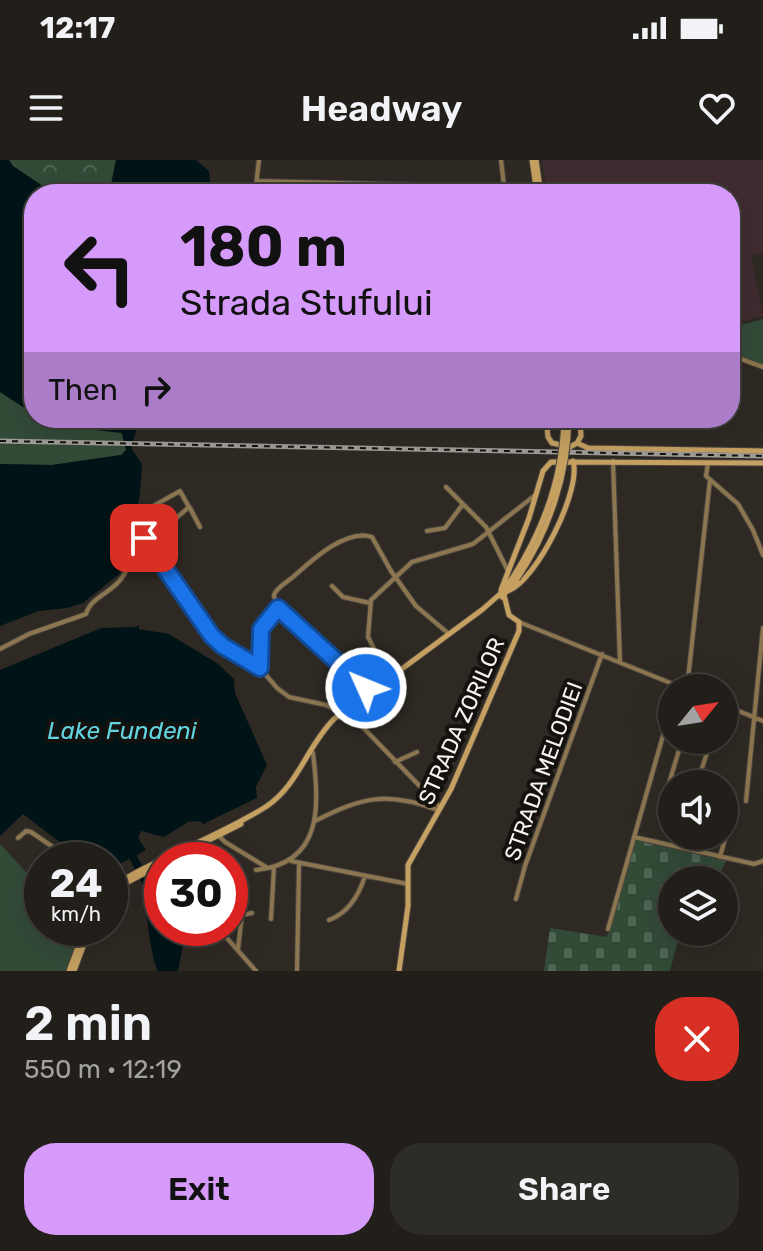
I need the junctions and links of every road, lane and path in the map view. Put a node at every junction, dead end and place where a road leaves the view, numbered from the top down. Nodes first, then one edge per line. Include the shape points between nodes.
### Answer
1 (259, 160) edge
2 (501, 160) edge
3 (534, 160) edge
4 (257, 181) junction
5 (257, 184) edge
6 (380, 184) edge
7 (504, 184) edge
8 (538, 184) edge
9 (740, 359) edge
10 (763, 367) edge
11 (547, 428) edge
12 (565, 428) edge
13 (581, 428) edge
14 (577, 443) junction
15 (763, 451) edge
16 (573, 461) junction
17 (613, 461) junction
18 (708, 462) junction
19 (763, 463) edge
20 (710, 480) junction
21 (446, 487) dead end
22 (536, 495) junction
23 (463, 504) junction
24 (189, 507) junction
25 (174, 520) dead end
26 (200, 527) dead end
27 (427, 531) dead end
28 (138, 532) junction
29 (489, 532) junction
30 (763, 555) edge
31 (395, 576) junction
32 (513, 576) junction
33 (332, 586) dead end
34 (503, 594) junction
35 (370, 603) junction
36 (278, 608) junction
37 (519, 622) junction
38 (763, 628) edge
39 (449, 634) junction
40 (0, 649) edge
41 (602, 654) junction
42 (620, 662) junction
43 (260, 668) junction
44 (683, 674) edge
45 (389, 678) junction
46 (658, 678) edge
47 (370, 692) junction
48 (738, 711) edge
49 (345, 712) junction
50 (754, 717) junction
51 (763, 721) edge
52 (417, 752) dead end
53 (313, 753) junction
54 (658, 753) edge
55 (395, 762) junction
56 (746, 801) dead end
57 (440, 809) junction
58 (315, 821) junction
59 (216, 834) junction
60 (634, 837) junction
61 (18, 838) dead end
62 (46, 842) edge
63 (201, 842) edge
64 (202, 842) edge
65 (722, 850) edge
66 (720, 857) junction
67 (291, 861) junction
68 (763, 861) edge
69 (299, 864) junction
70 (271, 868) junction
71 (256, 870) dead end
72 (365, 876) junction
73 (408, 884) junction
74 (516, 899) dead end
75 (252, 913) dead end
76 (271, 919) dead end
77 (329, 920) dead end
78 (608, 929) dead end
79 (81, 946) edge
80 (235, 946) edge
81 (238, 949) junction
82 (72, 971) edge
83 (256, 971) edge
84 (297, 971) edge
85 (399, 971) edge

1 - 4 street
2 - 7 street
3 - 8 main road
4 - 5 street
4 - 6 street
9 - 10 street
11 - 14 main road via 552,443
12 - 32 main road, bridge via 554,486
13 - 14 main road
14 - 15 main road via 588,448
16 - 17 main road
16 - 22 main road via 548,464
16 - 34 main road via 574,484 550,541 524,580
17 - 18 main road
17 - 42 street
18 - 19 main road
18 - 20 street via 705,472
20 - 30 street via 738,504
20 - 44 street
21 - 23 street
22 - 29 street
22 - 32 main road
23 - 27 street via 445,528
23 - 29 street
24 - 25 street
24 - 26 street
24 - 28 street via 179,491 141,513
28 - 40 street via 125,574 89,605 85,615
28 - 43 street via 216,641
29 - 31 street via 468,547 416,560
29 - 32 street
31 - 35 street
31 - 36 street via 372,537 359,536 327,548 278,590
31 - 39 street via 419,610
32 - 34 main road
32 - 34 main road
33 - 35 street via 343,597
34 - 37 main road via 509,615
34 - 39 main road
34 - 49 main road
35 - 45 street via 368,637
36 - 43 street via 261,629
36 - 47 street
37 - 41 street
37 - 57 main road, STRADA ZORILOR
38 - 50 street
39 - 45 main road
41 - 42 street
41 - 74 street, STRADA MELODIEI
42 - 46 street
43 - 49 street via 289,697
45 - 47 main road
47 - 49 main road
48 - 50 street
49 - 53 main road
49 - 55 street
49 - 59 main road via 323,732 281,794
50 - 51 street
50 - 56 street
52 - 55 street
53 - 58 street
53 - 59 main road via 279,800
54 - 60 street
55 - 57 street
57 - 58 street via 373,798
57 - 73 main road, STRADA ZORILOR via 410,860
58 - 67 street
59 - 63 main road
59 - 64 main road
59 - 70 street
60 - 66 street
60 - 78 street
61 - 62 street via 26,831
65 - 66 street
66 - 68 street
67 - 69 street
67 - 70 street
69 - 72 street
69 - 84 street
70 - 71 street
70 - 76 street
72 - 73 street
72 - 77 street via 354,901
73 - 85 main road, STRADA ZORILOR
75 - 81 street via 242,915
79 - 82 main road
80 - 81 street
81 - 83 street

